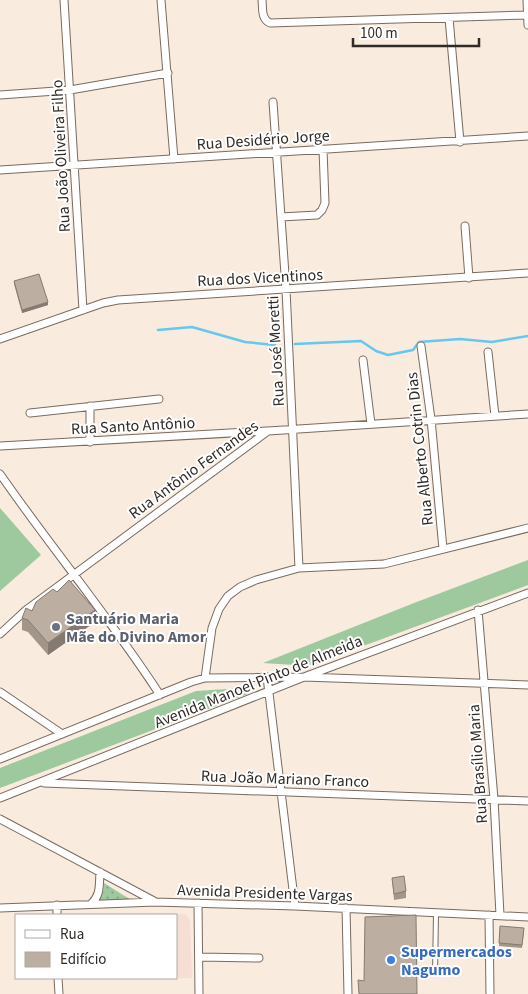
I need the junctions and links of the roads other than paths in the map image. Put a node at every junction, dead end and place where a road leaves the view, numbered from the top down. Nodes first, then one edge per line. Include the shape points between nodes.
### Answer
1 (64, 0) edge
2 (162, 0) edge
3 (262, 0) edge
4 (527, 0) edge
5 (528, 15) edge
6 (449, 18) junction
7 (528, 25) edge
8 (168, 73) junction
9 (70, 90) junction
10 (0, 95) edge
11 (273, 102) dead end
12 (528, 136) edge
13 (460, 142) junction
14 (323, 149) junction
15 (277, 153) junction
16 (174, 159) junction
17 (75, 166) junction
18 (0, 170) edge
19 (281, 216) junction
20 (464, 226) dead end
21 (528, 273) edge
22 (469, 278) junction
23 (286, 289) junction
24 (83, 310) junction
25 (0, 339) edge
26 (421, 346) dead end
27 (488, 352) dead end
28 (363, 360) dead end
29 (159, 399) dead end
30 (90, 406) junction
31 (30, 413) dead end
32 (528, 414) edge
33 (495, 416) junction
34 (431, 419) junction
35 (371, 424) junction
36 (293, 428) junction
37 (268, 431) junction
38 (90, 442) junction
39 (0, 446) edge
40 (0, 474) edge
41 (528, 528) edge
42 (443, 549) junction
43 (299, 568) junction
44 (74, 574) junction
45 (528, 593) edge
46 (478, 610) junction
47 (0, 634) edge
48 (267, 676) junction
49 (304, 676) junction
50 (205, 678) junction
51 (485, 684) junction
52 (528, 685) edge
53 (268, 691) junction
54 (0, 692) edge
55 (160, 695) junction
56 (62, 734) junction
57 (0, 759) edge
58 (41, 783) junction
59 (282, 792) junction
60 (0, 798) edge
61 (494, 799) junction
62 (528, 801) edge
63 (0, 819) edge
64 (100, 872) junction
65 (155, 902) junction
66 (198, 903) junction
67 (91, 904) junction
68 (57, 905) junction
69 (295, 906) junction
70 (0, 908) edge
71 (346, 908) junction
72 (436, 913) junction
73 (57, 914) edge
74 (489, 915) junction
75 (500, 916) junction
76 (528, 917) edge
77 (199, 957) junction
78 (259, 958) dead end
79 (435, 974) dead end
80 (58, 979) edge
81 (59, 994) edge
82 (198, 994) edge
83 (348, 994) edge
84 (490, 994) edge

1 - 9 street, Rua João Oliveira Filho
2 - 8 street
3 - 6 street via 263,16 267,22
4 - 5 street
5 - 6 street
5 - 7 street
6 - 13 street
8 - 9 street
8 - 16 street
9 - 10 street
9 - 17 street, Rua João Oliveira Filho
11 - 15 street, Rua José Moretti
12 - 13 street, Rua Desidério Jorge
13 - 14 street, Rua Desidério Jorge
14 - 15 street, Rua Desidério Jorge
14 - 19 street via 325,203 322,210 317,215
15 - 16 street, Rua Desidério Jorge
15 - 19 street, Rua José Moretti
16 - 17 street, Rua Desidério Jorge
17 - 18 street, Rua Desidério Jorge
17 - 24 street, Rua João Oliveira Filho
19 - 23 street, Rua José Moretti
20 - 22 street
21 - 22 street, Rua dos Vicentinos
22 - 23 street, Rua dos Vicentinos
23 - 24 street, Rua dos Vicentinos via 118,300
23 - 36 street, Rua José Moretti
24 - 25 street, Rua dos Vicentinos
26 - 34 street, Rua Alberto Cotrin Dias
27 - 33 street
28 - 35 street
29 - 30 street
30 - 31 street
30 - 38 street
32 - 33 street, Rua Antônio Fernandes
33 - 34 street, Rua Antônio Fernandes
34 - 35 street, Rua Antônio Fernandes
34 - 42 street, Rua Alberto Cotrin Dias
35 - 36 street, Rua Antônio Fernandes
36 - 37 street, Rua Antônio Fernandes
36 - 43 street, Rua José Moretti
37 - 38 street, Rua Santo Antônio
37 - 44 street, Rua Antônio Fernandes
38 - 39 street, Rua Santo Antônio
40 - 44 street
41 - 42 street
42 - 43 street via 384,564
43 - 50 street via 256,580 228,596 212,628
44 - 47 street, Rua Antônio Fernandes
44 - 55 street
45 - 46 street, Avenida Manoel Pinto de Almeida
46 - 49 street, Avenida Manoel Pinto de Almeida
46 - 51 street, Rua Brasílio Maria
48 - 49 street
48 - 50 street
48 - 53 street
49 - 51 street
49 - 53 street, Avenida Manoel Pinto de Almeida
50 - 55 street
51 - 52 street
51 - 61 street, Rua Brasílio Maria
53 - 58 street, Avenida Manoel Pinto de Almeida
53 - 59 street
54 - 56 street
55 - 56 street
56 - 57 street
58 - 59 street, Rua João Mariano Franco
58 - 60 street, Avenida Manoel Pinto de Almeida
59 - 61 street, Rua João Mariano Franco
59 - 69 street
61 - 62 street, Rua João Mariano Franco
61 - 75 street, Rua Brasílio Maria
63 - 64 street
64 - 65 street
64 - 67 street via 99,891
65 - 66 street, Avenida Presidente Vargas
65 - 67 street, Avenida Presidente Vargas
66 - 69 street, Avenida Presidente Vargas
66 - 77 street
67 - 68 street, Avenida Presidente Vargas
68 - 70 street, Avenida Presidente Vargas
68 - 73 street
69 - 71 street, Avenida Presidente Vargas
71 - 72 street, Avenida Presidente Vargas
71 - 83 street
72 - 74 street, Avenida Presidente Vargas
72 - 79 lane
74 - 75 street, Avenida Presidente Vargas
74 - 84 street
75 - 76 street, Avenida Presidente Vargas
77 - 78 street
77 - 82 street
80 - 81 street

